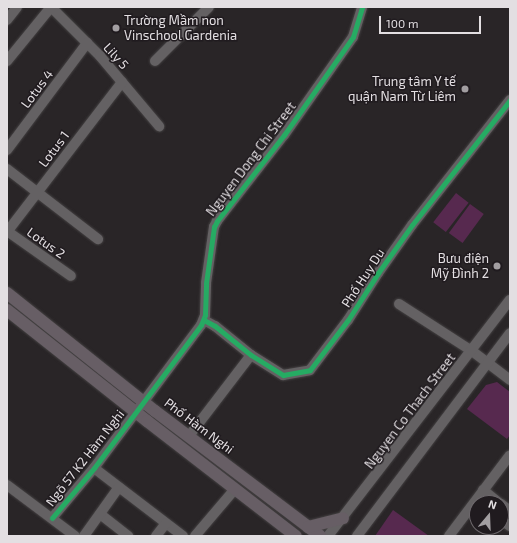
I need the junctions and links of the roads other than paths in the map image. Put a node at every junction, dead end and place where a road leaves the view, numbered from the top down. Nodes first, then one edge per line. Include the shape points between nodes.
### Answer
1 (17, 7) edge
2 (51, 7) edge
3 (209, 7) edge
4 (362, 7) edge
5 (7, 20) edge
6 (87, 43) junction
7 (7, 61) edge
8 (155, 61) dead end
9 (122, 82) junction
10 (510, 100) edge
11 (159, 126) dead end
12 (7, 150) edge
13 (7, 169) edge
14 (37, 192) junction
15 (7, 232) edge
16 (98, 239) dead end
17 (71, 276) dead end
18 (7, 293) edge
19 (510, 300) edge
20 (399, 304) dead end
21 (7, 310) edge
22 (204, 320) junction
23 (510, 333) edge
24 (472, 351) junction
25 (251, 356) junction
26 (487, 363) junction
27 (510, 380) edge
28 (144, 401) junction
29 (136, 412) junction
30 (189, 436) junction
31 (510, 455) edge
32 (94, 468) junction
33 (7, 485) edge
34 (119, 487) junction
35 (235, 489) junction
36 (483, 490) junction
37 (480, 495) edge
38 (489, 495) edge
39 (469, 512) edge
40 (100, 514) junction
41 (52, 518) junction
42 (343, 518) junction
43 (166, 523) junction
44 (308, 527) junction
45 (360, 534) edge
46 (75, 536) edge
47 (84, 536) edge
48 (128, 536) edge
49 (156, 536) edge
50 (183, 536) edge
51 (195, 536) edge
52 (296, 536) edge
53 (320, 536) edge
54 (328, 536) edge
55 (449, 536) edge

1 - 5 street
2 - 6 street, Lily 5
2 - 7 street
3 - 8 street
4 - 22 street, Nguyen Dong Chi Street via 353,37 284,135 217,221 206,283
6 - 9 street, Lily 5
6 - 12 street, Lotus 4
9 - 11 street, Lily 5
9 - 14 street, Lotus 1
10 - 25 street, Phố Huy Du via 412,225 348,320 310,370 283,375
13 - 14 street
14 - 15 street, Lotus 1
14 - 16 street
15 - 17 street, Lotus 2
18 - 28 main road, Phố Hàm Nghi
19 - 24 street, Nguyen Co Thach Street
20 - 24 street
21 - 29 main road
22 - 25 street, Phố Huy Du
22 - 28 street
23 - 26 street
24 - 26 street
24 - 42 street, Nguyen Co Thach Street
25 - 30 street
26 - 27 street
26 - 45 street
28 - 29 street
28 - 30 main road, Phố Hàm Nghi
29 - 32 street, Ngõ 57 K2 Hàm Nghi
29 - 35 main road
30 - 44 main road, Phố Hàm Nghi
31 - 36 street
32 - 34 street
32 - 41 street, Ngõ 57 K2 Hàm Nghi
33 - 41 street
34 - 40 street
34 - 43 street
35 - 51 street
35 - 52 main road
36 - 37 street
36 - 38 street
39 - 55 street
40 - 47 street
40 - 48 street
41 - 46 street
42 - 44 main road
42 - 54 street, Nguyen Co Thach Street
43 - 49 street
43 - 50 street
44 - 53 main road, Phố Hàm Nghi

